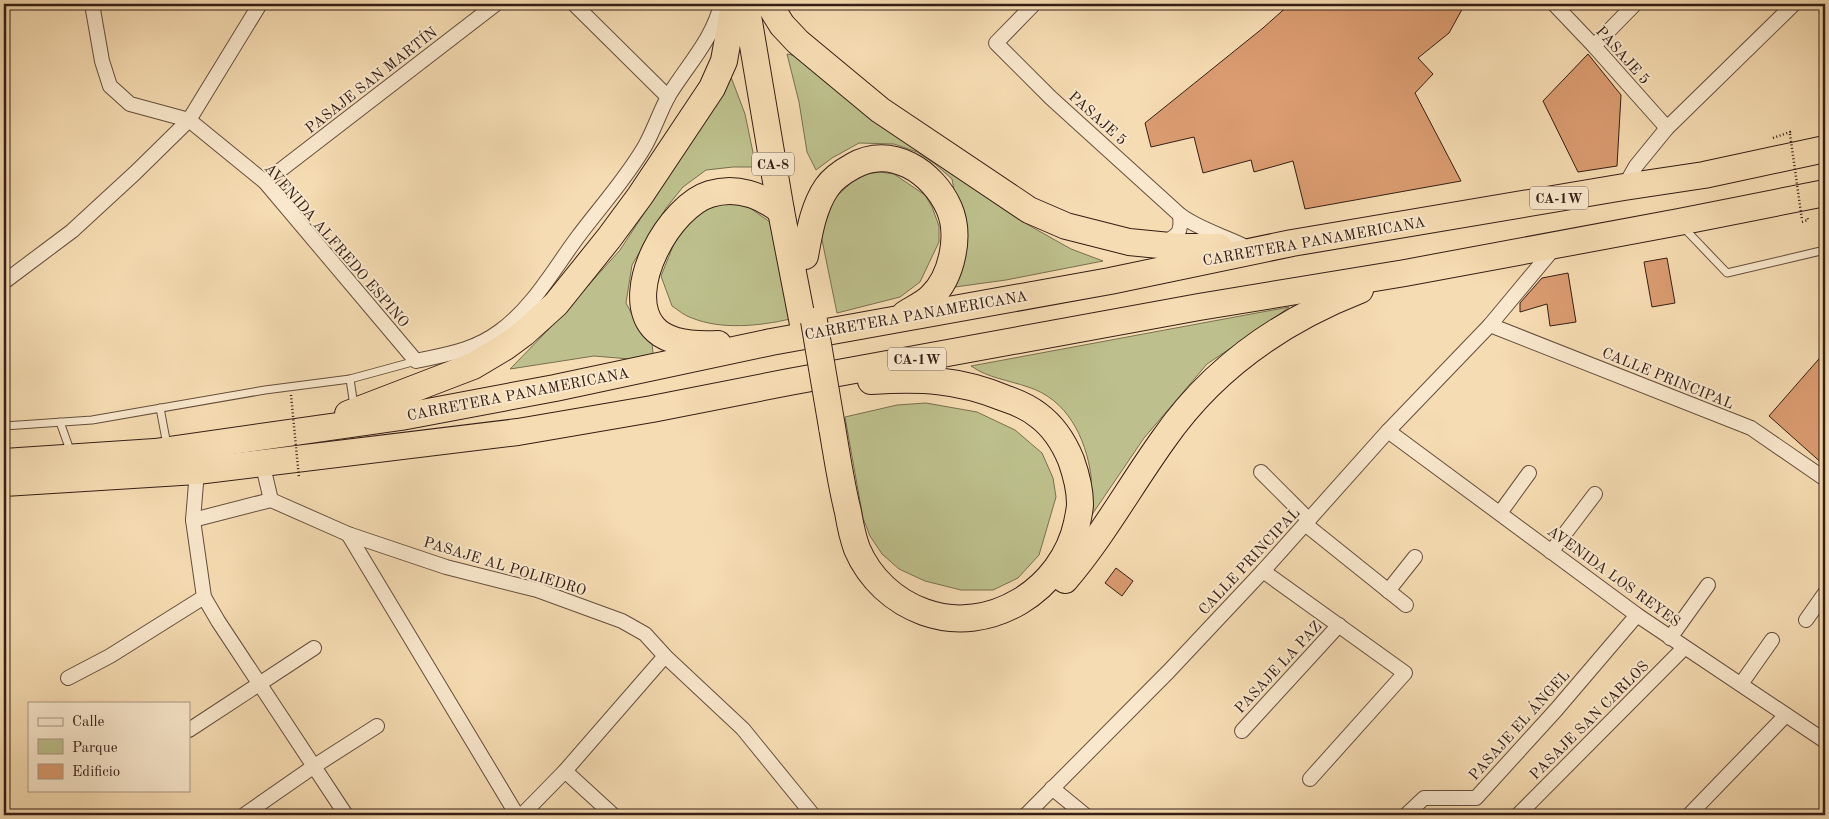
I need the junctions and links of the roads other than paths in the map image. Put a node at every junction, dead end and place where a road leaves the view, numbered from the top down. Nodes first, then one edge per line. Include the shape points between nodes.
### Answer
1 (92, 4) edge
2 (260, 4) edge
3 (496, 4) edge
4 (574, 4) edge
5 (722, 4) edge
6 (734, 4) edge
7 (746, 4) edge
8 (761, 4) edge
9 (769, 4) edge
10 (1034, 4) edge
11 (1554, 4) edge
12 (1635, 4) edge
13 (1794, 4) edge
14 (1594, 46) junction
15 (668, 98) junction
16 (189, 120) junction
17 (1667, 128) junction
18 (1825, 150) edge
19 (265, 182) junction
20 (1624, 187) junction
21 (1825, 193) edge
22 (781, 211) junction
23 (1180, 215) junction
24 (1679, 222) junction
25 (1292, 243) junction
26 (1558, 244) junction
27 (1160, 245) junction
28 (1242, 245) junction
29 (1825, 250) edge
30 (805, 256) junction
31 (1404, 273) junction
32 (4, 282) edge
33 (808, 322) junction
34 (1490, 325) junction
35 (838, 329) junction
36 (771, 342) junction
37 (416, 361) junction
38 (350, 379) junction
39 (160, 408) junction
40 (652, 409) junction
41 (355, 411) junction
42 (60, 422) junction
43 (4, 426) edge
44 (827, 428) junction
45 (1388, 431) junction
46 (298, 432) junction
47 (168, 451) junction
48 (73, 458) junction
49 (4, 462) edge
50 (262, 462) junction
51 (197, 471) junction
52 (1261, 472) dead end
53 (1529, 473) dead end
54 (1825, 479) edge
55 (4, 483) edge
56 (1595, 494) dead end
57 (272, 500) junction
58 (1500, 513) junction
59 (193, 520) junction
60 (1307, 522) junction
61 (348, 534) junction
62 (1551, 552) junction
63 (1415, 557) dead end
64 (1263, 571) junction
65 (1708, 585) dead end
66 (1388, 591) junction
67 (1825, 593) edge
68 (204, 597) junction
69 (1406, 605) dead end
70 (1636, 615) junction
71 (1806, 620) dead end
72 (1338, 625) junction
73 (1670, 638) junction
74 (1772, 640) dead end
75 (314, 648) dead end
76 (1684, 648) junction
77 (665, 656) junction
78 (68, 678) dead end
79 (259, 684) junction
80 (1741, 684) junction
81 (1786, 715) junction
82 (377, 726) dead end
83 (190, 729) edge
84 (1242, 731) dead end
85 (1825, 741) edge
86 (313, 767) junction
87 (565, 771) junction
88 (1310, 779) dead end
89 (1052, 788) junction
90 (244, 815) edge
91 (346, 815) edge
92 (517, 815) edge
93 (522, 815) edge
94 (613, 815) edge
95 (813, 815) edge
96 (1026, 815) edge
97 (1085, 815) edge
98 (1406, 815) edge
99 (1518, 815) edge
100 (1689, 815) edge

1 - 16 street via 110,86 130,104
2 - 16 street
3 - 19 street, PASAJE SAN MARTÍN
4 - 15 street
5 - 15 street via 706,39
6 - 41 highway via 724,61 712,88 640,196 556,304 524,333 473,366
7 - 22 highway, CA-8
8 - 30 highway, CA-8
9 - 27 highway via 798,42 880,110 1029,210 1057,223 1096,234
10 - 23 street, PASAJE 5 via 996,43 1051,98
11 - 14 street, PASAJE 5
12 - 14 street
13 - 17 street
14 - 17 street, PASAJE 5
15 - 37 street via 644,146 616,188 545,283 502,330 470,349
16 - 19 street, AVENIDA ALFREDO ESPINO
16 - 32 street via 72,231
17 - 20 street via 1636,166
18 - 20 highway, CARRETERA PANAMERICANA / CA-1W via 1712,174
19 - 37 street, AVENIDA ALFREDO ESPINO
20 - 25 highway, CARRETERA PANAMERICANA / CA-1W
21 - 24 highway, CARRETERA PANAMERICANA / CA-1W
22 - 33 highway, CA-8
22 - 36 highway via 753,194 709,194 672,225 654,254 643,285 647,316 653,328 665,335 692,344
23 - 27 street via 1177,236
23 - 28 street, PASAJE 5 via 1193,225
24 - 26 highway, CARRETERA PANAMERICANA / CA-1W
24 - 29 lane via 1727,273
25 - 28 highway
25 - 35 highway, CARRETERA PANAMERICANA / CA-1W via 1110,281
26 - 31 highway, CARRETERA PANAMERICANA / CA-1W
26 - 34 street, CALLE PRINCIPAL
27 - 28 highway
30 - 33 highway, CA-8
30 - 35 highway via 813,220 827,187 862,161 882,158 904,161 932,184 949,207 954,242 952,258 945,278 931,297 904,315
31 - 40 highway, CARRETERA PANAMERICANA / CA-1W via 1198,307
31 - 44 highway via 1314,311 1274,332 1240,356 1202,392 1164,438 1094,542 1059,587 1025,612 988,627 970,630 929,626 900,613 863,583 851,564 839,527
33 - 44 highway, CA-8
34 - 45 street, CALLE PRINCIPAL
34 - 54 street, CALLE PRINCIPAL via 1750,428
35 - 36 highway, CARRETERA PANAMERICANA / CA-1W
36 - 46 highway, CARRETERA PANAMERICANA / CA-1W via 556,388 401,417
37 - 38 lane
38 - 39 lane
38 - 41 lane
39 - 42 lane
39 - 47 lane
40 - 44 highway via 910,379 966,385 992,393 1038,415 1056,432 1068,453 1077,475 1080,505 1068,551 1038,589 1012,607 992,614 952,618 930,614 902,602 871,573 857,549
40 - 50 highway, CARRETERA PANAMERICANA / CA-1W via 518,432
41 - 46 highway
42 - 43 lane
42 - 48 lane
45 - 58 street, AVENIDA LOS REYES
45 - 60 street, CALLE PRINCIPAL
46 - 47 highway, CARRETERA PANAMERICANA / CA-1W
47 - 48 highway, CARRETERA PANAMERICANA / CA-1W
48 - 49 highway, CARRETERA PANAMERICANA / CA-1W
50 - 51 highway, CARRETERA PANAMERICANA / CA-1W
50 - 57 street
51 - 55 highway, CARRETERA PANAMERICANA / CA-1W
51 - 59 street
52 - 60 street
53 - 58 street
56 - 62 street
57 - 59 street
57 - 61 street, PASAJE AL POLIEDRO
58 - 62 street, AVENIDA LOS REYES
59 - 68 street
60 - 64 street, CALLE PRINCIPAL
60 - 66 street
61 - 77 street, PASAJE AL POLIEDRO via 446,567 537,590 622,621 645,634
61 - 92 street
62 - 70 street, AVENIDA LOS REYES
63 - 66 street
64 - 72 street
64 - 89 street, CALLE PRINCIPAL
65 - 73 street
66 - 69 street
67 - 71 street
68 - 78 street via 110,656
68 - 79 street
70 - 73 street, AVENIDA LOS REYES
70 - 98 street, PASAJE EL ÁNGEL via 1476,798 1424,798
72 - 84 street, PASAJE LA PAZ
72 - 88 street via 1405,673
73 - 76 street, AVENIDA LOS REYES
74 - 80 street
75 - 79 street
76 - 80 street, AVENIDA LOS REYES
76 - 99 street, PASAJE SAN CARLOS
77 - 87 street
77 - 95 street, PASAJE AL POLIEDRO via 743,729
79 - 83 street
79 - 86 street
80 - 81 street, AVENIDA LOS REYES
81 - 85 street, AVENIDA LOS REYES
81 - 100 street
82 - 86 street
86 - 90 street
86 - 91 street
87 - 93 street
87 - 94 street
89 - 96 street, CALLE PRINCIPAL
89 - 97 street

